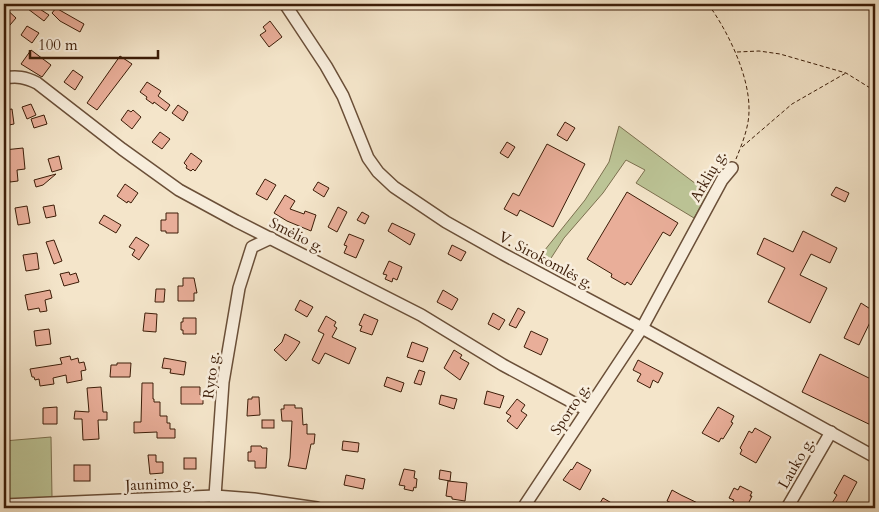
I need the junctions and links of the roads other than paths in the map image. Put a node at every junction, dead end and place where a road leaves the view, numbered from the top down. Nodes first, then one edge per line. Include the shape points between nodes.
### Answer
1 (285, 4) edge
2 (4, 78) edge
3 (732, 168) road end
4 (252, 229) junction
5 (271, 238) junction
6 (252, 247) junction
7 (642, 328) junction
8 (587, 410) junction
9 (831, 432) junction
10 (875, 457) edge
11 (215, 496) junction
12 (4, 505) edge
13 (20, 506) edge
14 (216, 508) edge
15 (317, 508) edge
16 (523, 508) edge
17 (787, 508) edge

1 - 7 street, V. Sirokomlės g. via 338,86 368,158 388,182 463,231
2 - 4 street, Smėlio g. via 25,77 179,190
3 - 7 street, Arklių g. via 722,180
4 - 5 street, Smėlio g.
4 - 6 street, Ryto g.
5 - 6 street
5 - 8 street, Smėlio g. via 421,315 503,365
6 - 11 street, Ryto g. via 239,288 223,382
7 - 8 street, Sporto g.
7 - 9 street, V. Sirokomlės g.
8 - 16 street, Sporto g.
9 - 10 street, V. Sirokomlės g.
9 - 17 street, Lauko g.
11 - 13 street, Jaunimo g.
11 - 14 street, Ryto g.
11 - 15 street, Jaunimo g.
12 - 13 street, Jaunimo g.

